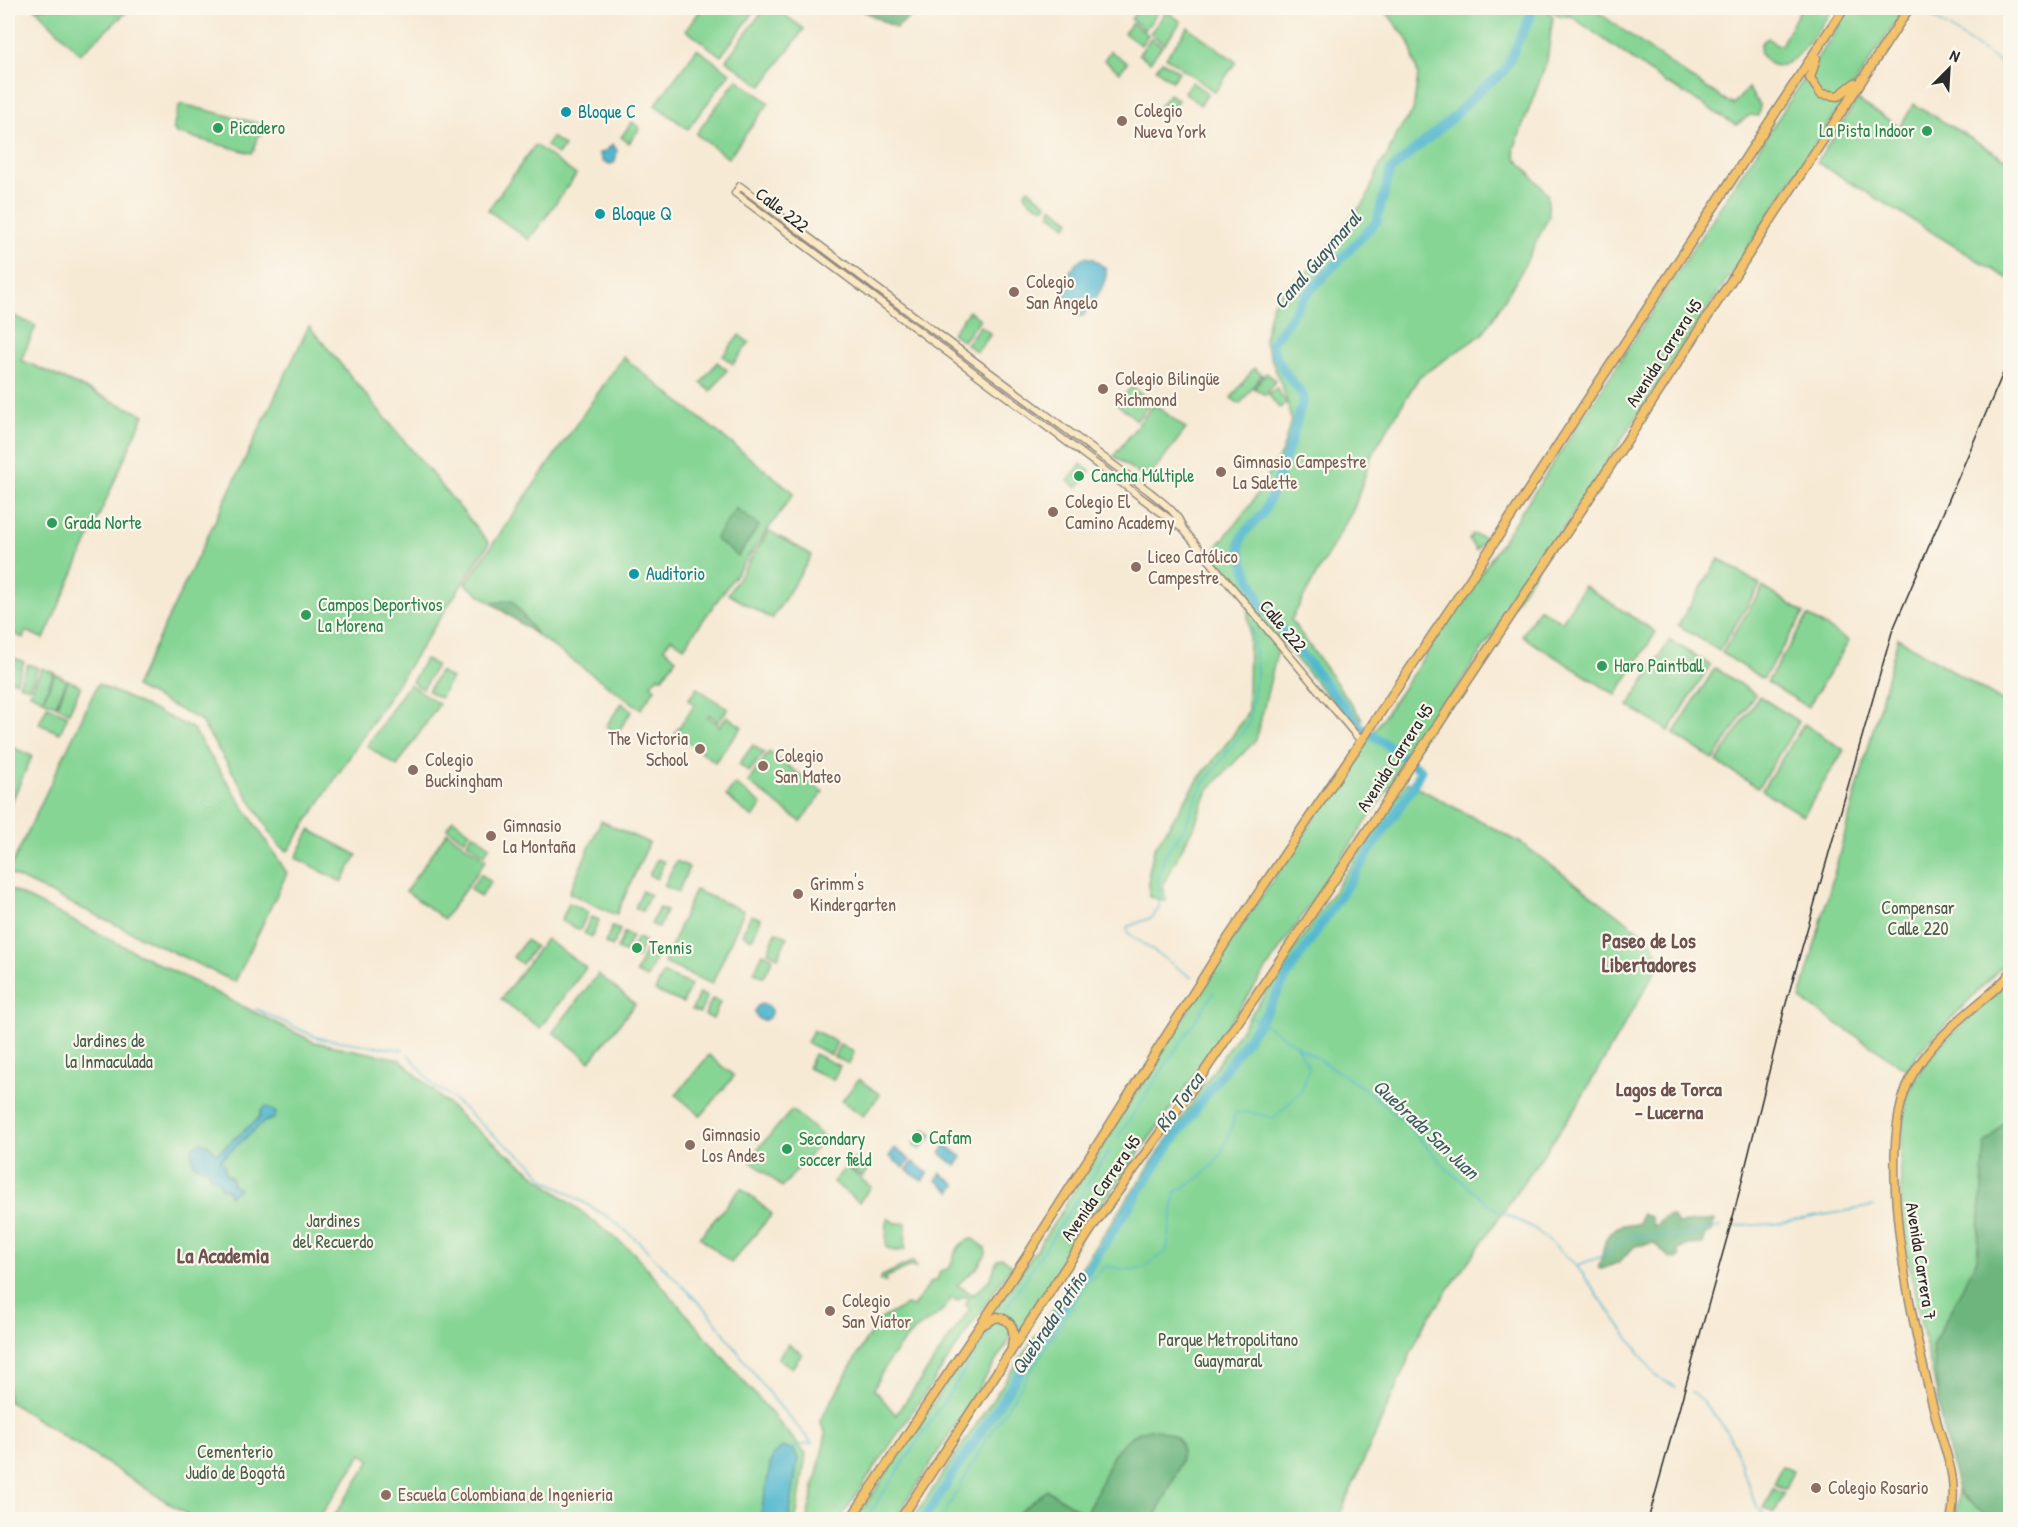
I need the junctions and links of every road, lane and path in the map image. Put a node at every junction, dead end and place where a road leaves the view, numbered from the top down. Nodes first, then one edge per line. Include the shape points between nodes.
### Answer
1 (1844, 8) edge
2 (1909, 8) edge
3 (1834, 23) junction
4 (1877, 56) junction
5 (1183, 529) junction
6 (1360, 741) junction
7 (2010, 973) edge
8 (978, 1328) junction
9 (1011, 1350) junction
10 (850, 1520) edge
11 (900, 1520) edge
12 (1951, 1520) edge

1 - 3 highway, Avenida Carrera 45
2 - 4 highway, Avenida Carrera 45
3 - 4 highway via 1811,67 1810,78 1818,91 1827,96 1842,95
3 - 6 highway, Avenida Carrera 45
4 - 9 highway, Avenida Carrera 45 via 1343,867
5 - 5 street, Calle 222 via 1177,516 1150,492 740,186 735,193
5 - 6 street, Calle 222
6 - 8 highway, Avenida Carrera 45 via 1223,946
7 - 12 main road, Avenida Carrera 7 via 1924,1057 1906,1090 1898,1130 1898,1231 1937,1422 1953,1475
8 - 9 highway via 991,1319 1004,1318 1013,1328
8 - 10 highway, Avenida Carrera 45
9 - 11 highway, Avenida Carrera 45

